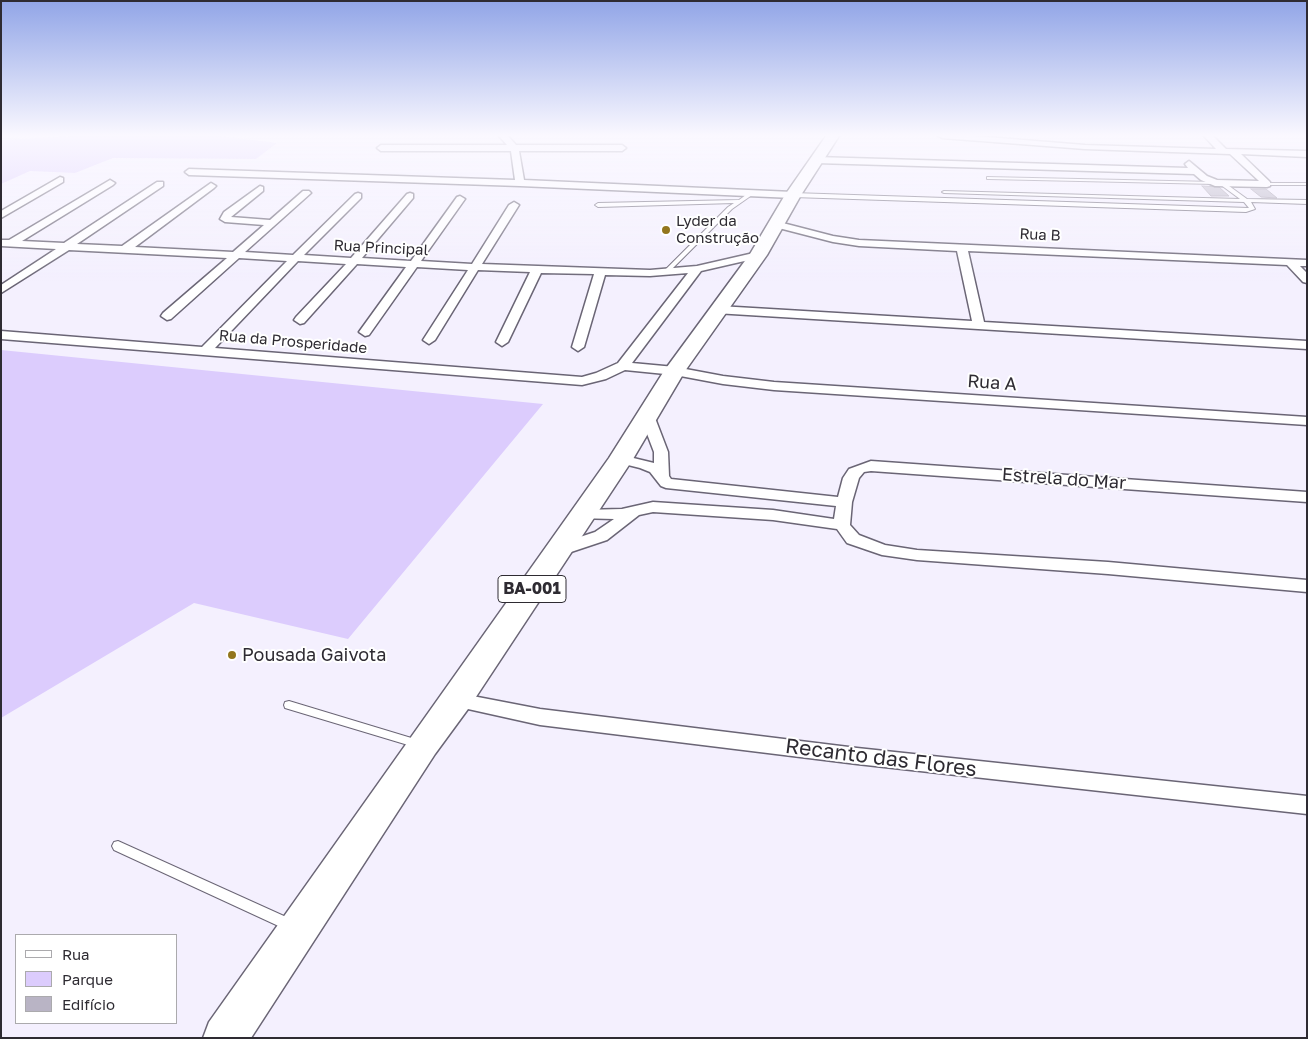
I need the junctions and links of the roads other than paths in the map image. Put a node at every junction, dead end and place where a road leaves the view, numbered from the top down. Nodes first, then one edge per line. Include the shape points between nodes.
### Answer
1 (52, 184) edge
2 (107, 184) edge
3 (160, 184) dead end
4 (593, 184) edge
5 (800, 184) edge
6 (1221, 184) edge
7 (211, 186) dead end
8 (260, 189) dead end
9 (944, 192) dead end
10 (306, 193) dead end
11 (750, 194) junction
12 (793, 195) junction
13 (358, 196) dead end
14 (410, 196) dead end
15 (460, 200) dead end
16 (738, 200) junction
17 (1246, 201) junction
18 (1307, 202) edge
19 (514, 205) dead end
20 (598, 205) dead end
21 (1, 215) edge
22 (272, 223) junction
23 (775, 224) junction
24 (4, 245) edge
25 (67, 246) junction
26 (125, 248) junction
27 (962, 248) junction
28 (238, 255) junction
29 (758, 255) junction
30 (295, 258) junction
31 (354, 262) junction
32 (1290, 262) junction
33 (1307, 263) edge
34 (415, 264) junction
35 (474, 267) junction
36 (697, 269) junction
37 (537, 270) junction
38 (600, 272) junction
39 (666, 272) junction
40 (1307, 280) edge
41 (1, 290) edge
42 (719, 310) junction
43 (167, 316) dead end
44 (300, 320) dead end
45 (979, 326) junction
46 (365, 332) dead end
47 (1, 335) edge
48 (428, 340) dead end
49 (502, 342) dead end
50 (1307, 345) edge
51 (578, 347) dead end
52 (205, 351) junction
53 (623, 366) junction
54 (675, 371) junction
55 (648, 418) junction
56 (1307, 421) edge
57 (621, 459) junction
58 (664, 479) junction
59 (1307, 497) edge
60 (844, 502) junction
61 (653, 507) junction
62 (636, 511) junction
63 (582, 515) junction
64 (842, 524) junction
65 (559, 550) junction
66 (1307, 586) edge
67 (457, 700) junction
68 (289, 705) dead end
69 (423, 745) junction
70 (1307, 805) edge
71 (118, 846) dead end
72 (299, 929) junction
73 (225, 1038) edge

1 - 21 street
2 - 24 street
3 - 25 street
4 - 11 street
5 - 12 main road, BA-001
6 - 17 lane
7 - 26 street
8 - 22 street via 225,219
9 - 17 lane
10 - 22 street
11 - 12 street
11 - 16 lane
12 - 17 lane via 1253,208
12 - 23 main road, BA-001
13 - 30 street
14 - 31 street
15 - 34 street
16 - 20 lane
16 - 39 lane
17 - 18 lane
19 - 35 street
22 - 28 street
23 - 27 street, Rua B via 833,239
23 - 29 main road, BA-001
24 - 25 street, Rua Principal
25 - 26 street, Rua Principal
25 - 41 street
26 - 28 street, Rua Principal
27 - 32 street, Rua B
27 - 45 street
28 - 30 street, Rua Principal
28 - 43 street
29 - 36 street, Rua Principal
29 - 42 main road, BA-001
30 - 31 street, Rua Principal
30 - 52 street
31 - 34 street, Rua Principal
31 - 44 street
32 - 33 street, Rua B
32 - 40 street
34 - 35 street, Rua Principal
34 - 46 street
35 - 37 street, Rua Principal
35 - 48 street
36 - 39 street, Rua Principal
36 - 53 street
37 - 38 street, Rua Principal
37 - 49 street
38 - 39 street, Rua Principal
38 - 51 street
42 - 45 street
42 - 54 main road, BA-001
45 - 50 street
47 - 52 street, Rua da Prosperidade
52 - 53 street, Rua da Prosperidade via 582,381
53 - 54 street, Rua A
54 - 55 main road, BA-001
54 - 56 street, Rua A via 774,386
55 - 57 main road, BA-001
55 - 58 street via 661,452
57 - 58 street via 645,464
57 - 63 main road, BA-001
58 - 60 street
58 - 61 street
59 - 60 street, Estrela do Mar via 871,466 854,472
60 - 64 street, Estrela do Mar
61 - 62 street
61 - 64 street via 773,515
62 - 63 street
62 - 65 street via 601,536
63 - 65 main road, BA-001
64 - 66 street via 853,539 882,550
65 - 67 main road, BA-001
67 - 69 main road, BA-001
67 - 70 street, Recanto das Flores via 497,710 560,719 847,755
68 - 69 lane
69 - 72 main road, BA-001
71 - 72 lane
72 - 73 main road, BA-001

